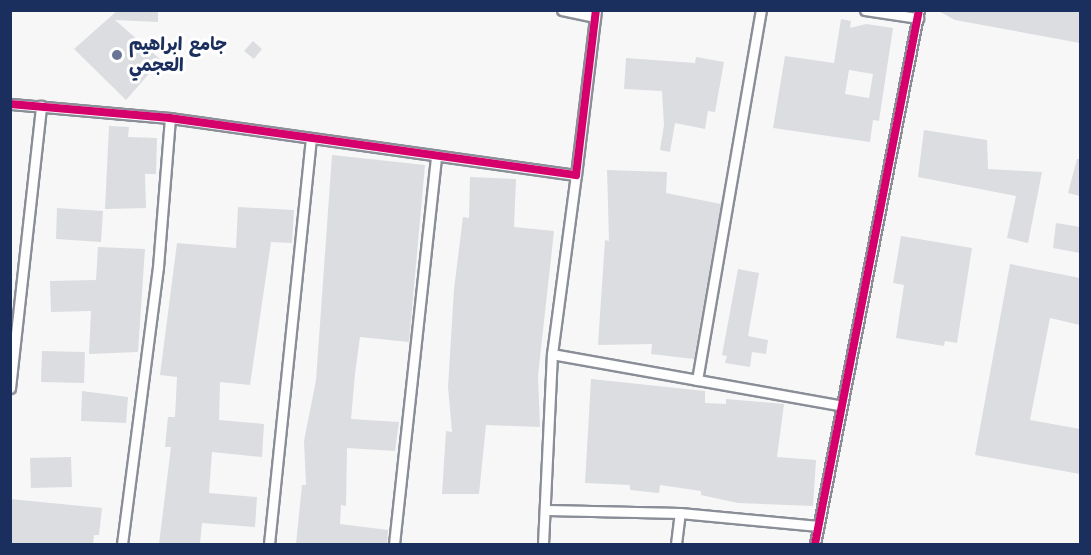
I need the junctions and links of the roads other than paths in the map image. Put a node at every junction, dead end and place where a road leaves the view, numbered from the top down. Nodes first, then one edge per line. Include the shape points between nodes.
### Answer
1 (562, 10) edge
2 (761, 10) edge
3 (865, 10) edge
4 (596, 14) edge
5 (918, 14) edge
6 (10, 104) edge
7 (41, 106) junction
8 (170, 118) junction
9 (311, 141) junction
10 (436, 158) junction
11 (576, 175) junction
12 (552, 354) junction
13 (697, 380) junction
14 (10, 388) edge
15 (839, 405) junction
16 (548, 510) junction
17 (680, 513) junction
18 (818, 526) junction
19 (122, 544) edge
20 (269, 544) edge
21 (394, 544) edge
22 (543, 544) edge
23 (676, 544) edge
24 (815, 544) edge

1 - 4 street
2 - 13 street
3 - 5 street
4 - 11 street
5 - 15 street
6 - 7 street
7 - 8 street
7 - 14 street
8 - 9 street
8 - 19 street via 158,267
9 - 10 street
9 - 20 street
10 - 11 street
10 - 21 street
11 - 12 street
12 - 13 street
12 - 16 street
13 - 15 street
15 - 18 street
16 - 17 street
16 - 22 street
17 - 18 street
17 - 23 street
18 - 24 street

